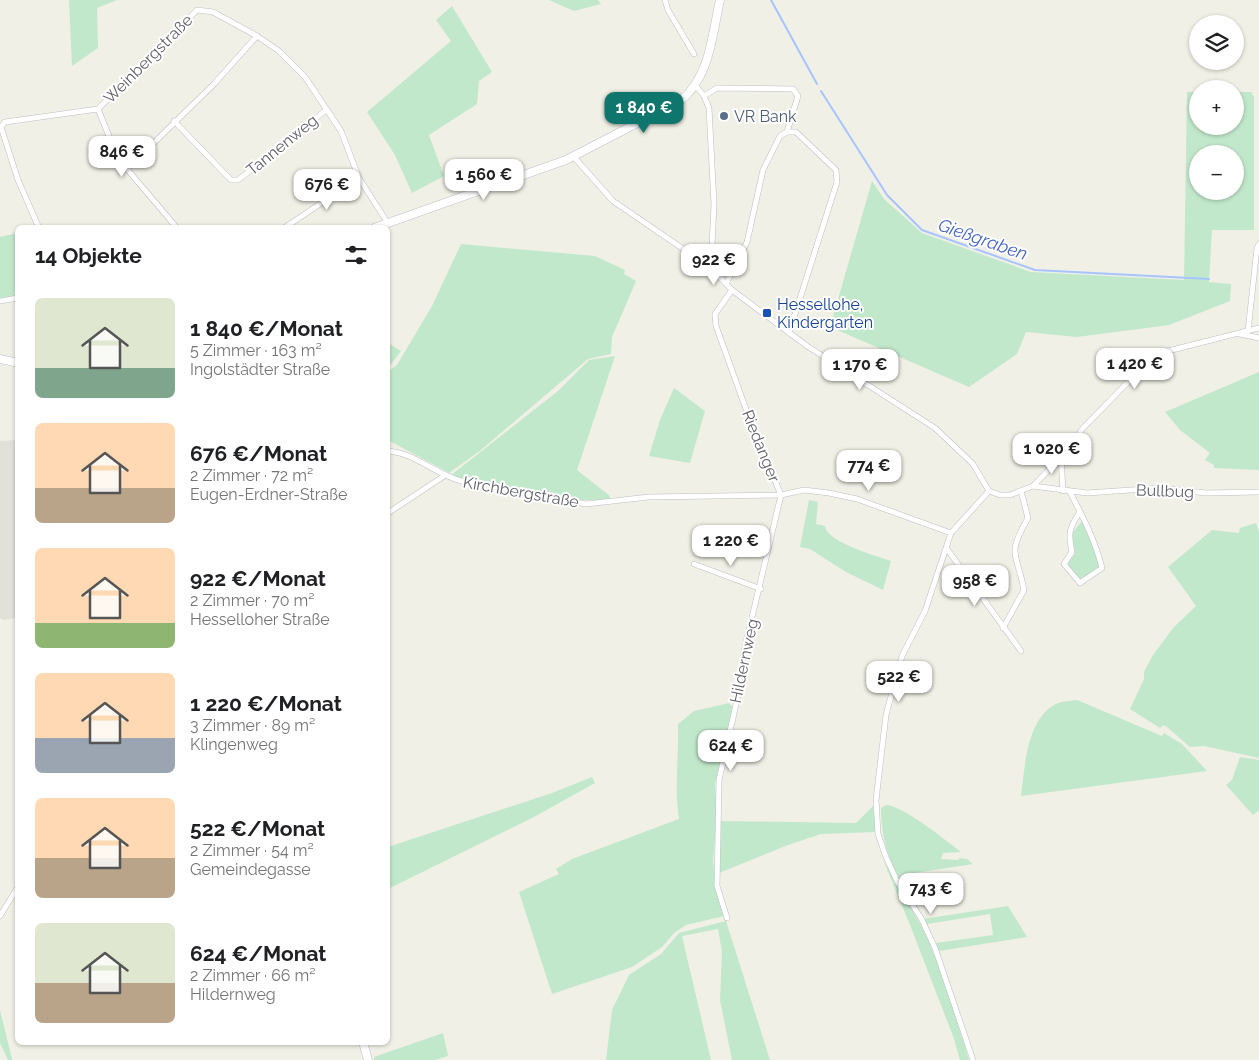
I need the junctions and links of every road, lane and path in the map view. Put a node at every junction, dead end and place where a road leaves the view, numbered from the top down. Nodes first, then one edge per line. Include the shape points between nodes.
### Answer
1 (665, 0) edge
2 (720, 0) edge
3 (257, 36) junction
4 (694, 54) dead end
5 (696, 86) junction
6 (704, 96) junction
7 (98, 109) junction
8 (326, 110) junction
9 (174, 121) junction
10 (787, 132) junction
11 (574, 157) junction
12 (128, 169) junction
13 (359, 178) junction
14 (386, 222) junction
15 (38, 225) edge
16 (175, 225) edge
17 (288, 225) edge
18 (380, 225) edge
19 (1259, 244) edge
20 (711, 268) junction
21 (726, 284) junction
22 (732, 290) junction
23 (15, 298) edge
24 (0, 301) edge
25 (1259, 328) edge
26 (1248, 331) junction
27 (789, 333) junction
28 (1237, 334) junction
29 (1259, 338) edge
30 (0, 360) edge
31 (15, 362) edge
32 (390, 451) edge
33 (1061, 457) junction
34 (444, 476) junction
35 (1033, 486) junction
36 (1021, 491) junction
37 (1063, 491) junction
38 (990, 492) junction
39 (1070, 492) junction
40 (1259, 492) edge
41 (781, 495) junction
42 (390, 512) edge
43 (1080, 512) junction
44 (951, 533) junction
45 (947, 549) junction
46 (694, 564) dead end
47 (760, 589) junction
48 (1003, 628) junction
49 (1021, 651) dead end
50 (15, 893) edge
51 (0, 916) edge
52 (727, 918) dead end
53 (365, 1045) edge
54 (368, 1060) edge
55 (973, 1060) edge

1 - 4 street
2 - 5 main road via 703,73
3 - 7 street, Weinbergstraße via 213,12 197,10
3 - 8 street, Weinbergstraße via 279,51 305,77
3 - 9 street via 214,84
5 - 6 street
5 - 11 main road via 680,101
6 - 10 street via 718,88 793,89 798,96
6 - 20 street via 709,108 713,184
7 - 12 street, Weinbergstraße via 113,146
7 - 15 street via 5,122 1,127 18,180
8 - 9 street, Tannenweg via 238,180 231,180
8 - 13 street, Weinbergstraße via 341,131
9 - 12 street
10 - 21 street via 780,136 763,170 747,242
10 - 27 street via 796,132 836,170 837,182
11 - 14 main road
11 - 20 street via 613,201
12 - 16 street, Weinbergstraße
13 - 14 street, Weinbergstraße
13 - 17 street
14 - 18 main road
19 - 26 street
20 - 21 street
21 - 22 street
22 - 27 street
22 - 41 street, Riedanger via 715,314 716,326
23 - 24 street
25 - 26 street
26 - 28 street
27 - 38 street via 935,428 973,464
28 - 29 street
28 - 33 street via 1160,353 1084,427
30 - 31 main road
32 - 34 street, Kirchbergstraße via 409,456
33 - 35 street
33 - 37 street
34 - 41 street, Kirchbergstraße via 461,482 586,504 649,497
34 - 42 street
35 - 36 street
35 - 37 street, Bullbug
36 - 38 street via 1010,495
36 - 48 street via 1028,518 1015,540 1014,556 1024,590
37 - 39 street, Bullbug
38 - 44 street
39 - 40 street, Bullbug via 1160,488
39 - 43 street
41 - 44 street, Riedanger via 804,490 848,497
41 - 47 street, Hildernweg
43 - 43 street via 1096,543 1102,568 1077,582 1064,564 1072,552 1068,535
44 - 45 street
45 - 48 street
45 - 55 street via 925,611 902,656 886,715 876,813 878,834 886,857 898,883 922,918 935,948
46 - 47 street
47 - 52 street, Hildernweg via 744,651 719,780 717,886
48 - 49 street
50 - 51 street
53 - 54 main road

